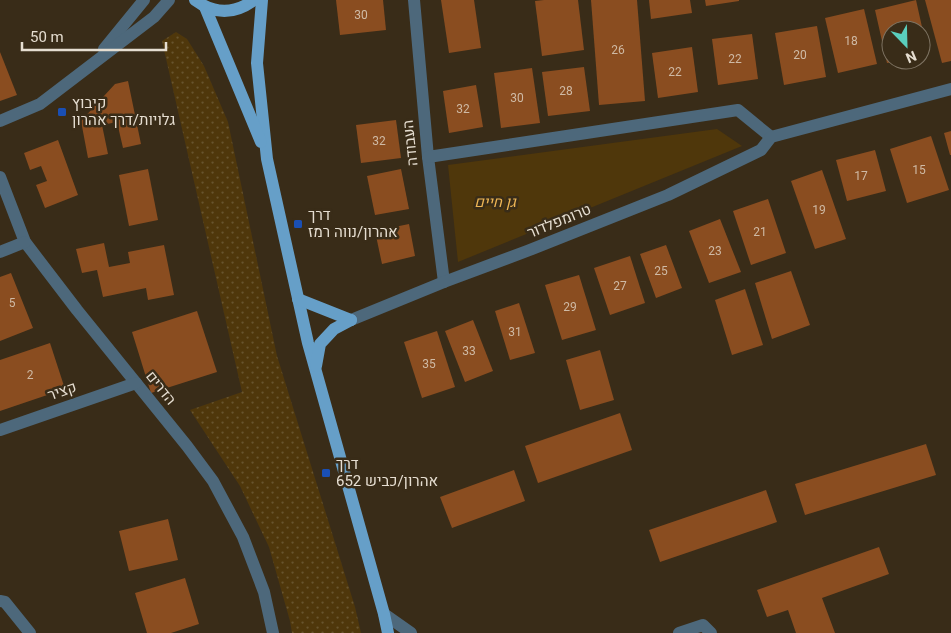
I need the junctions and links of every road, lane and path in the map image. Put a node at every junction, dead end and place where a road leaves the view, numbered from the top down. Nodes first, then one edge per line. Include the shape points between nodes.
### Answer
1 (144, 0) edge
2 (169, 0) edge
3 (254, 0) edge
4 (262, 0) edge
5 (414, 0) edge
6 (200, 3) edge
7 (88, 68) junction
8 (951, 89) edge
9 (0, 121) edge
10 (771, 137) junction
11 (428, 157) junction
12 (267, 158) junction
13 (0, 177) edge
14 (26, 242) junction
15 (0, 252) edge
16 (444, 282) junction
17 (298, 299) junction
18 (351, 320) junction
19 (315, 369) junction
20 (136, 383) junction
21 (0, 430) edge
22 (0, 601) edge
23 (384, 614) junction
24 (30, 633) edge
25 (273, 633) edge
26 (388, 633) edge
27 (411, 633) edge
28 (679, 633) edge
29 (711, 633) edge

1 - 7 street
2 - 7 street via 154,17
3 - 6 main road via 247,6 226,11
4 - 12 main road via 257,63
5 - 11 street, העבודה
6 - 12 main road via 238,84
7 - 9 street via 40,104
8 - 10 street, טרומפלדור
10 - 11 street via 738,110
10 - 16 street, טרומפלדור via 761,150 668,195
11 - 16 street, העבודה
12 - 17 main road
13 - 14 street, הדרים
14 - 15 street
14 - 20 street, הדרים
16 - 18 street, טרומפלדור
17 - 18 main road
17 - 19 main road
18 - 19 main road via 320,344
19 - 23 main road
20 - 21 street, קציר
20 - 25 street, הדרים via 213,480 243,537 264,592
22 - 24 street via 6,602
23 - 26 main road
23 - 27 street
28 - 29 street via 703,625

